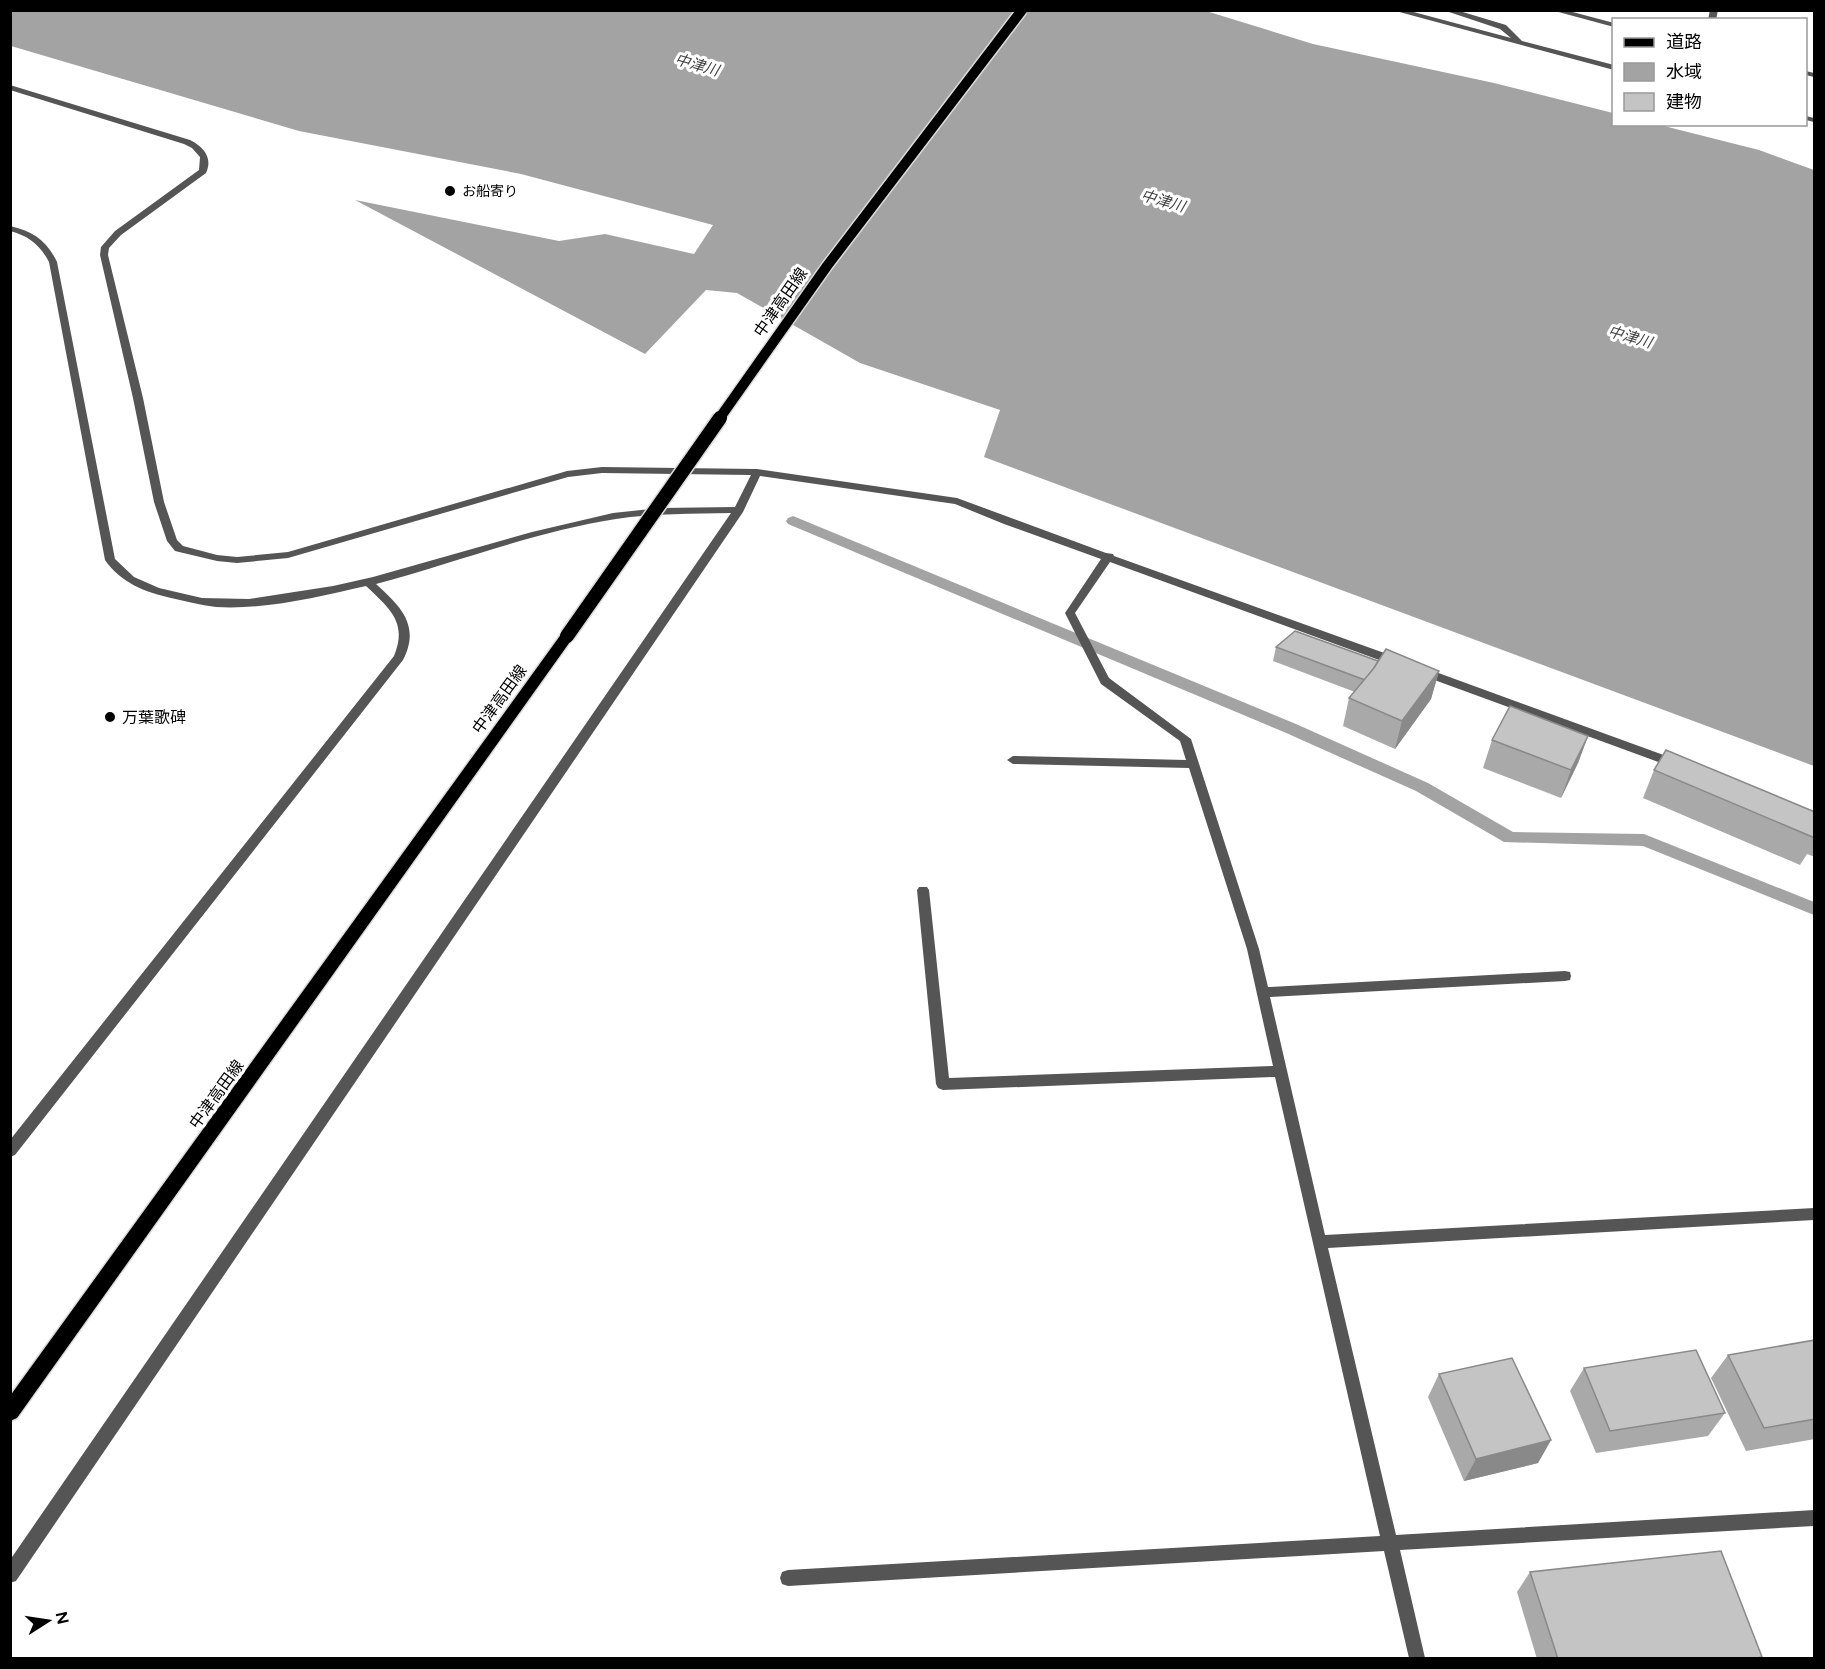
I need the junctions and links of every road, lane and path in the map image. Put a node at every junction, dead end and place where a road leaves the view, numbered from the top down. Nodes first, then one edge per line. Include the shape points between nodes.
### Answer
1 (1023, 10) edge
2 (1395, 10) edge
3 (1446, 10) edge
4 (1554, 10) edge
5 (1612, 24) edge
6 (1520, 43) junction
7 (1612, 67) edge
8 (10, 87) edge
9 (10, 228) edge
10 (757, 472) junction
11 (740, 510) junction
12 (1109, 556) junction
13 (369, 583) junction
14 (1013, 760) dead end
15 (1193, 764) junction
16 (1682, 767) edge
17 (923, 890) dead end
18 (1565, 976) dead end
19 (1263, 992) junction
20 (1281, 1071) junction
21 (10, 1150) edge
22 (1815, 1214) edge
23 (1319, 1242) junction
24 (10, 1412) edge
25 (1815, 1518) edge
26 (1390, 1543) junction
27 (10, 1575) edge
28 (788, 1578) dead end
29 (1417, 1659) edge

1 - 24 main road, 中津高田線, bridge via 827,266 567,636
2 - 6 street
3 - 6 street via 1503,27
4 - 5 street
6 - 7 street
8 - 10 street via 187,142 203,154 203,171 118,233 105,247 104,255 159,502 172,541 179,549 237,560 288,555 567,474 602,470
9 - 13 street via 35,237 53,262 110,560 118,571 130,581 157,591 206,602 263,601
10 - 11 street
10 - 12 street via 957,501
11 - 13 street via 612,516
11 - 27 street
12 - 15 street via 1070,613 1105,681 1185,739
12 - 16 street
13 - 21 street via 392,604 403,622 405,643 399,657
14 - 15 street
15 - 19 street via 1254,949
17 - 20 street via 943,1084
18 - 19 street
19 - 20 street
20 - 23 street
22 - 23 street
23 - 26 street
25 - 26 street
26 - 28 street
26 - 29 street

